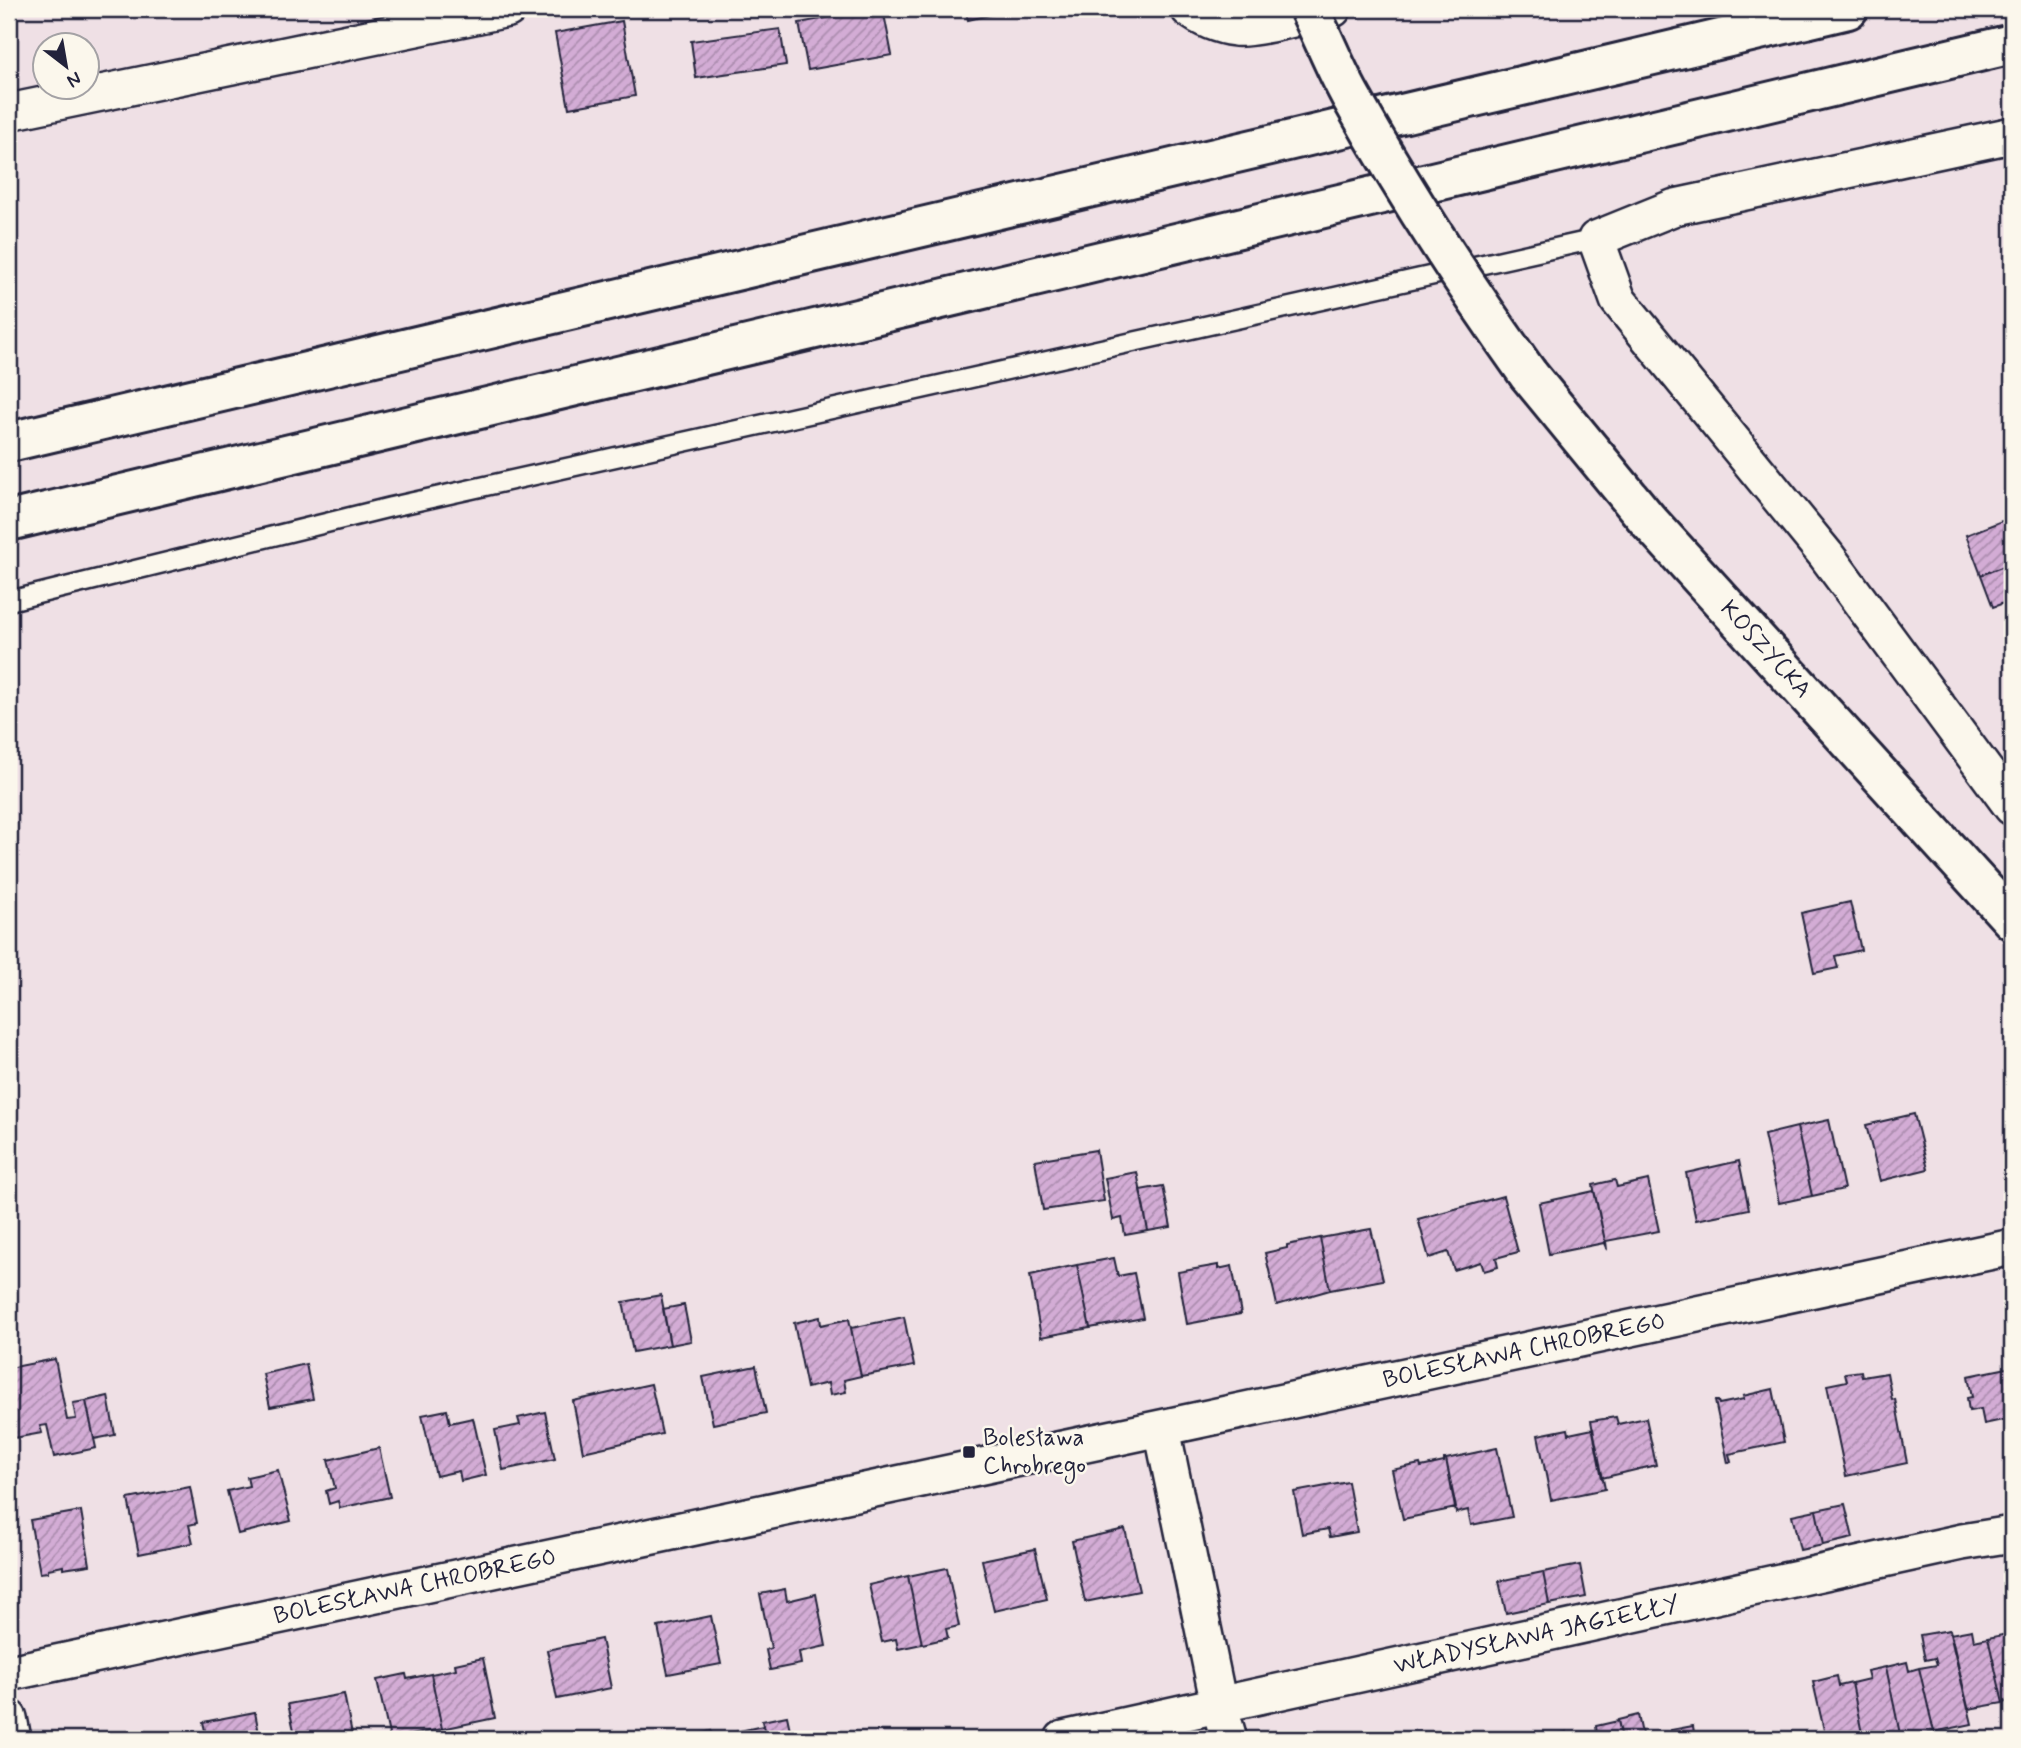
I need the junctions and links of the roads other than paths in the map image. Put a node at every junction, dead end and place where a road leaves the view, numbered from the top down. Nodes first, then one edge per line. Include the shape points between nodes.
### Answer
1 (508, 9) edge
2 (1189, 9) edge
3 (1309, 9) edge
4 (1333, 9) edge
5 (1848, 9) edge
6 (2012, 44) edge
7 (9, 112) edge
8 (2012, 135) edge
9 (1595, 239) junction
10 (9, 442) edge
11 (9, 521) edge
12 (9, 601) edge
13 (2012, 807) edge
14 (2012, 920) edge
15 (2012, 1247) edge
16 (1163, 1429) junction
17 (2012, 1534) edge
18 (9, 1673) edge
19 (1219, 1705) junction
20 (9, 1718) edge
21 (13, 1739) edge
22 (1063, 1739) edge
23 (1229, 1739) edge

1 - 7 street
2 - 4 street via 1200,18 1237,29
3 - 14 main road, KOSZYCKA, bridge via 1349,93 1411,199 1528,373 1647,519
5 - 10 main road
6 - 11 main road
8 - 9 street via 1675,207
9 - 12 lane via 391,507
9 - 13 street via 1618,300 1826,555
15 - 16 street, BOLESŁAWA CHROBREGO
16 - 18 street, BOLESŁAWA CHROBREGO
16 - 19 street
17 - 19 street, WŁADYSŁAWA JAGIEŁŁY
19 - 22 street, WŁADYSŁAWA JAGIEŁŁY
19 - 23 street
20 - 21 street

